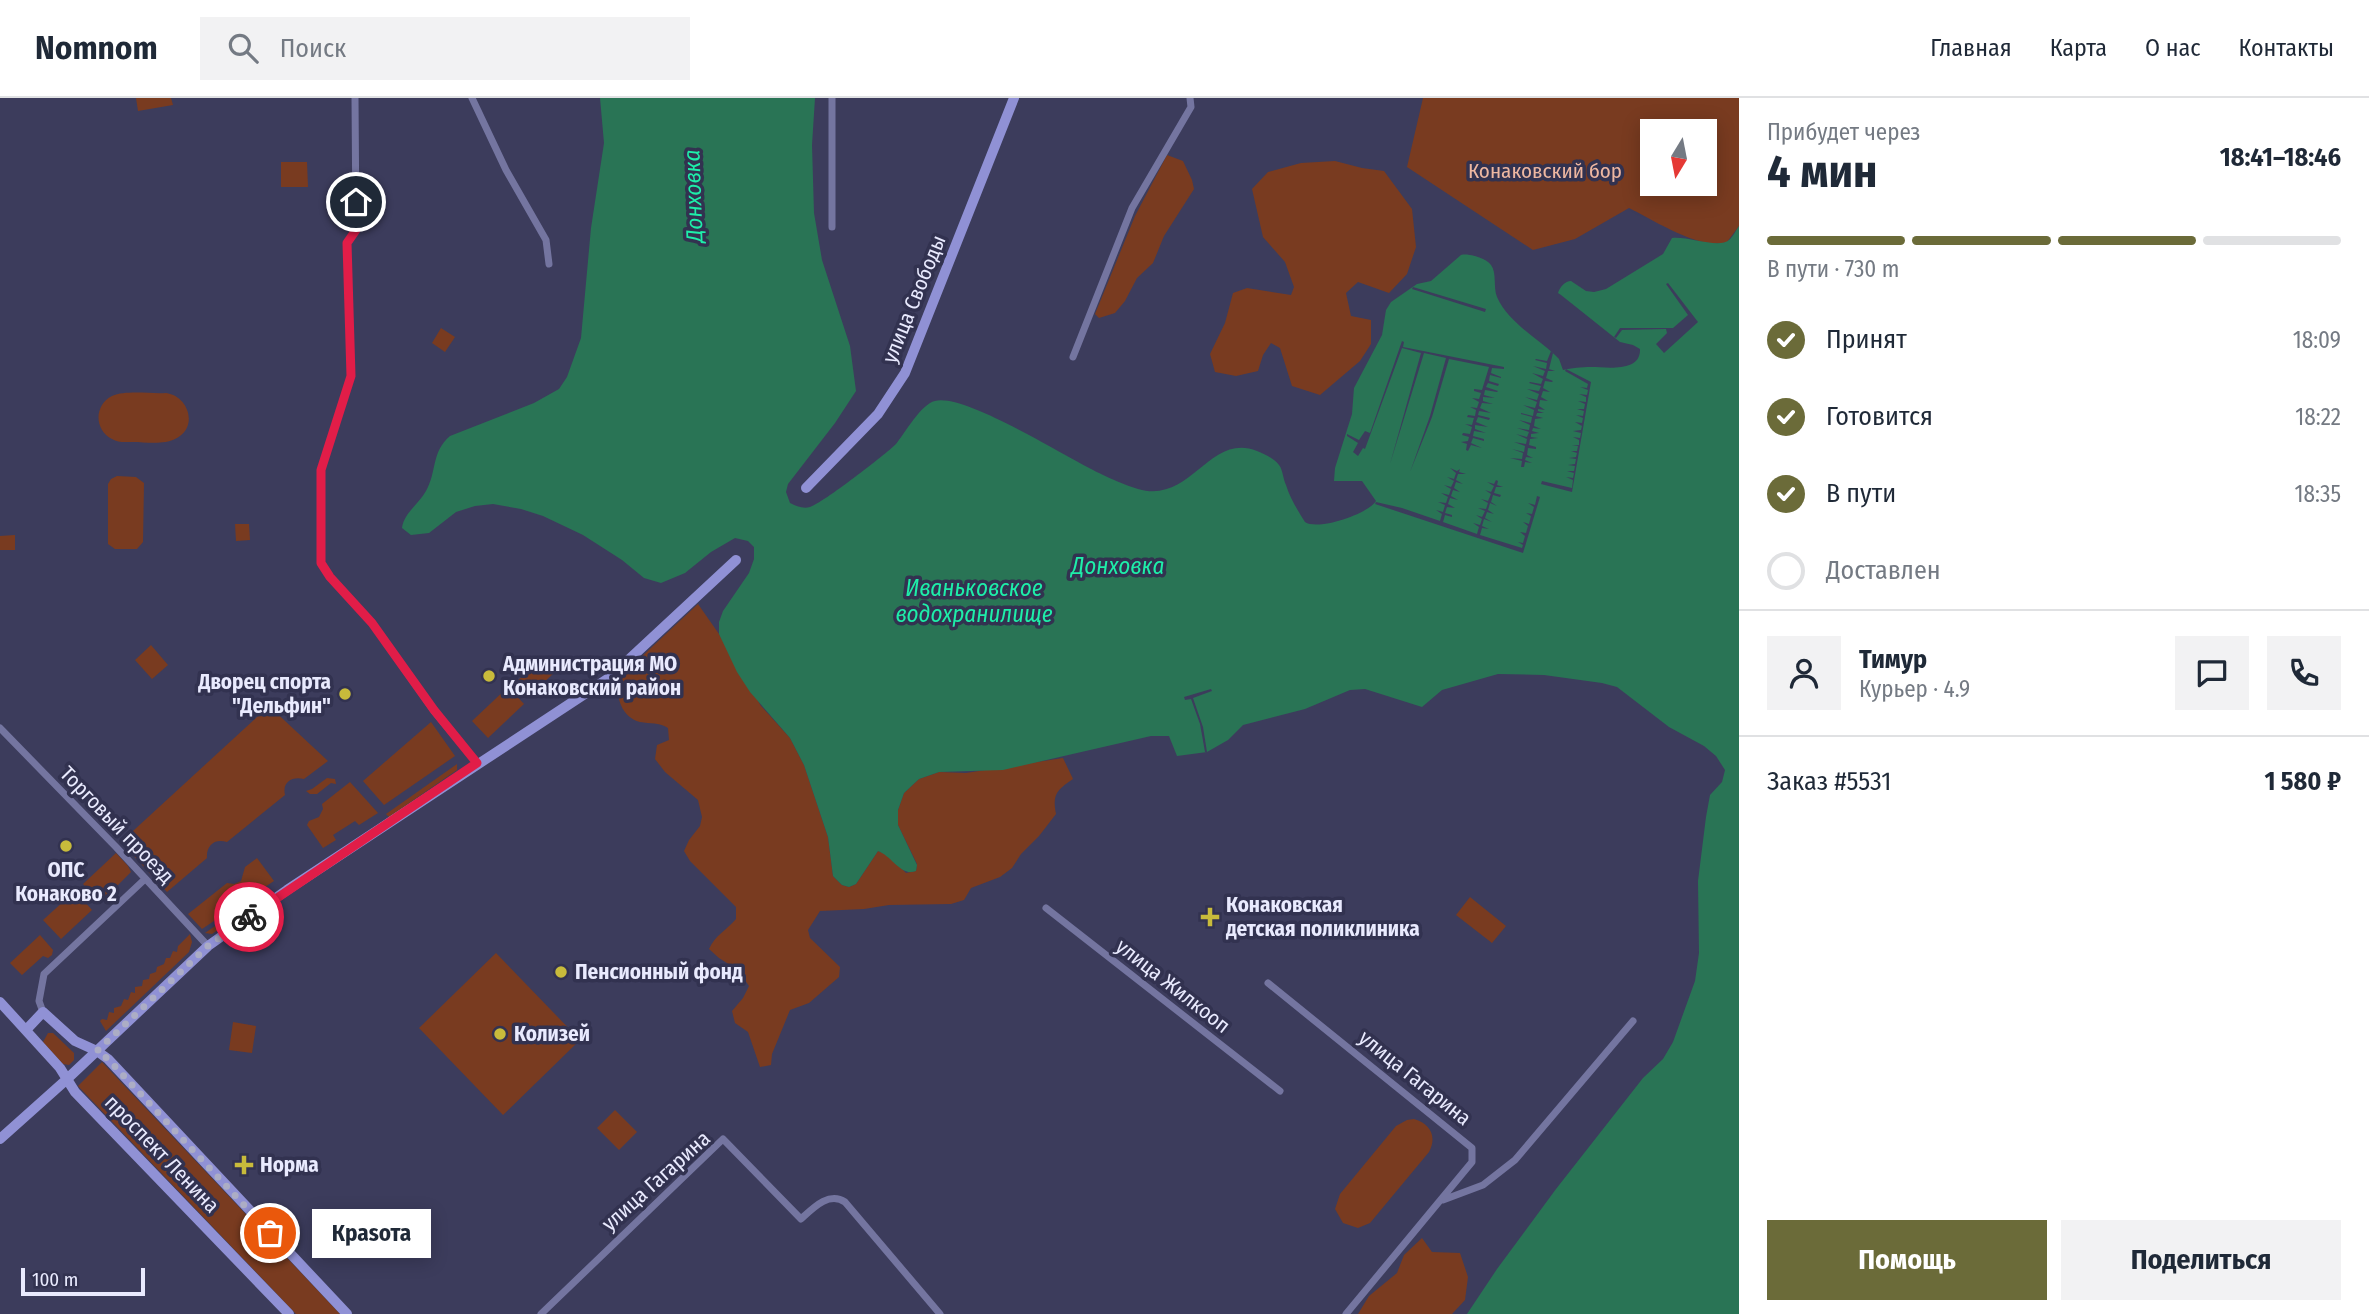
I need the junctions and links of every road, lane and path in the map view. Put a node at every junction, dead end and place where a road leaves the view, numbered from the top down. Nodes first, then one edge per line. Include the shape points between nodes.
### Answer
1 (355, 98) edge
2 (472, 98) edge
3 (832, 98) edge
4 (1014, 98) edge
5 (1190, 98) edge
6 (832, 227) dead end
7 (549, 264) dead end
8 (1073, 357) dead end
9 (806, 488) dead end
10 (736, 559) dead end
11 (0, 728) edge
12 (477, 763) junction
13 (145, 879) junction
14 (1046, 908) dead end
15 (208, 946) junction
16 (1268, 983) dead end
17 (0, 1002) edge
18 (43, 1012) junction
19 (1633, 1021) dead end
20 (26, 1030) junction
21 (97, 1051) junction
22 (66, 1080) junction
23 (1280, 1091) dead end
24 (0, 1139) edge
25 (1442, 1200) junction
26 (289, 1314) edge
27 (347, 1314) edge
28 (541, 1314) edge
29 (940, 1314) edge
30 (1346, 1314) edge

1 - 12 street via 356,230 347,243 352,363 321,470 321,563
2 - 7 street via 545,240
3 - 6 street
4 - 9 main road, улица Свободы via 902,379 878,414
5 - 8 street via 1191,107 1132,208
10 - 12 main road via 609,678
11 - 13 street, Торговый проезд
12 - 15 main road
13 - 15 street, Торговый проезд
13 - 18 street via 44,974 39,1001
14 - 23 street, улица Жилкооп
15 - 21 main road
16 - 25 street, улица Гагарина via 1472,1148 1472,1162
17 - 20 main road, проспект Ленина
18 - 20 main road
18 - 21 main road, проспект Ленина via 75,1041
19 - 25 street via 1515,1160 1483,1185
20 - 22 main road, проспект Ленина
21 - 22 main road
21 - 27 main road, проспект Ленина
22 - 24 main road
22 - 26 main road, проспект Ленина
25 - 30 street, улица Гагарина
28 - 29 street, улица Гагарина via 723,1139 801,1219 830,1198 839,1197

